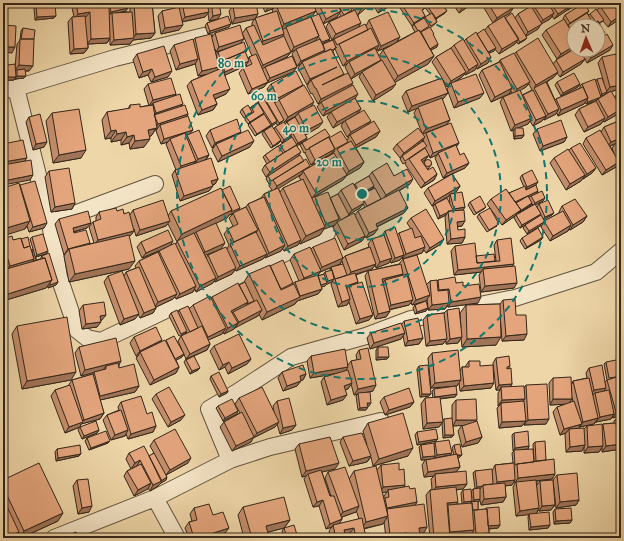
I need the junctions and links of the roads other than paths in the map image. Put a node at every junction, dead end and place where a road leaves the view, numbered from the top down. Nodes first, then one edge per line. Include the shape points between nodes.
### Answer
1 (204, 36) edge
2 (9, 89) edge
3 (156, 184) dead end
4 (50, 223) junction
5 (327, 234) dead end
6 (621, 251) edge
7 (381, 421) edge
8 (230, 460) junction
9 (155, 498) junction
10 (54, 538) edge
11 (176, 538) edge

1 - 2 street
2 - 4 street
3 - 4 street
4 - 5 street via 59,277 77,330 87,338 101,341
6 - 8 street via 589,275 515,298 411,320 366,336 291,357 209,409
7 - 8 street via 270,447
8 - 9 street
9 - 10 street
9 - 11 street

